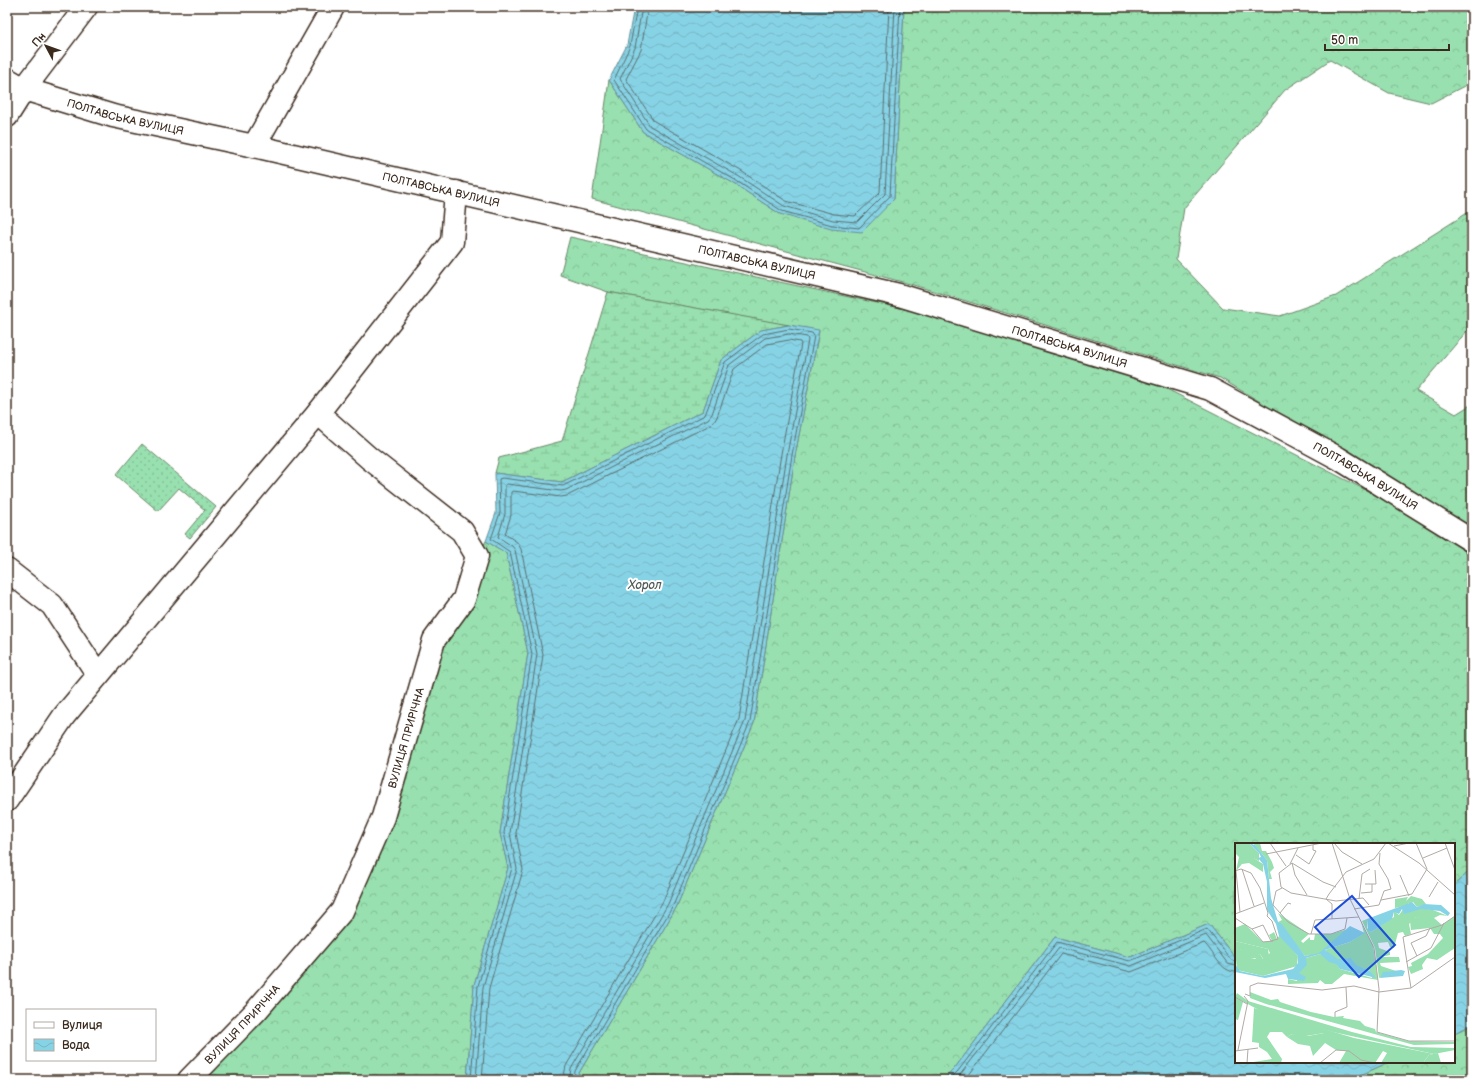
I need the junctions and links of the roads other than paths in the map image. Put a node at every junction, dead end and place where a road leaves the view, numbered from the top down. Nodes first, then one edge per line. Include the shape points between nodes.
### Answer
1 (86, 7) edge
2 (333, 7) edge
3 (16, 84) edge
4 (7, 116) edge
5 (254, 146) junction
6 (456, 192) junction
7 (318, 413) junction
8 (1472, 541) edge
9 (7, 570) edge
10 (98, 674) junction
11 (7, 800) edge
12 (189, 1080) edge

1 - 3 street
2 - 5 street
3 - 4 street
3 - 5 street, ПОЛТАВСЬКА ВУЛИЦЯ via 113,116
5 - 6 street, ПОЛТАВСЬКА ВУЛИЦЯ
6 - 7 street via 452,242
6 - 8 street, ПОЛТАВСЬКА ВУЛИЦЯ via 899,295 1210,389 1338,458
7 - 10 street
7 - 12 street, ВУЛИЦЯ ПРИРІЧНА via 369,458 462,531 477,556 464,599 434,640 383,817 342,911 256,1011
9 - 10 street via 52,605
10 - 11 street via 64,716

